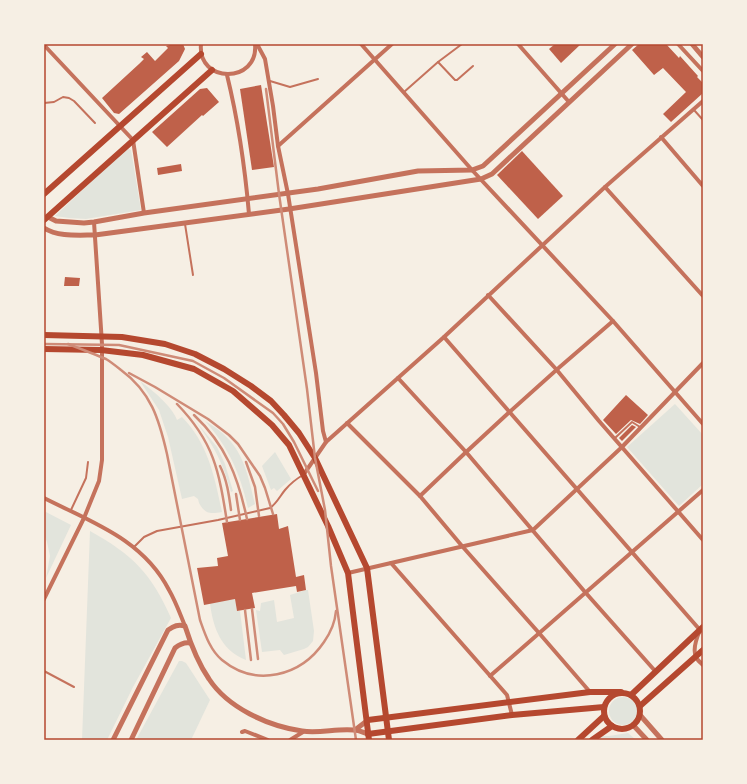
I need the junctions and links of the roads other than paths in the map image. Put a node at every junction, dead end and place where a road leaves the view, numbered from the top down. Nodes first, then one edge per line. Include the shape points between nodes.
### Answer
1 (201, 44) edge
2 (256, 44) edge
3 (361, 44) edge
4 (392, 44) edge
5 (462, 44) edge
6 (518, 44) edge
7 (615, 44) edge
8 (632, 44) edge
9 (678, 44) edge
10 (692, 44) edge
11 (44, 45) edge
12 (201, 54) junction
13 (703, 57) edge
14 (374, 60) junction
15 (438, 62) junction
16 (473, 66) dead end
17 (212, 70) junction
18 (703, 71) edge
19 (227, 75) junction
20 (318, 79) dead end
21 (269, 81) junction
22 (403, 93) junction
23 (562, 94) junction
24 (703, 101) edge
25 (569, 102) junction
26 (44, 103) edge
27 (693, 109) junction
28 (703, 120) edge
29 (95, 123) dead end
30 (120, 127) junction
31 (661, 137) junction
32 (133, 140) junction
33 (278, 146) junction
34 (472, 170) junction
35 (481, 179) junction
36 (703, 186) edge
37 (605, 188) junction
38 (44, 194) edge
39 (288, 194) junction
40 (248, 199) junction
41 (290, 209) junction
42 (144, 213) junction
43 (249, 214) junction
44 (46, 219) edge
45 (94, 222) junction
46 (185, 223) junction
47 (44, 228) edge
48 (95, 236) junction
49 (542, 245) junction
50 (193, 275) dead end
51 (488, 296) junction
52 (703, 296) edge
53 (613, 321) junction
54 (44, 335) edge
55 (101, 337) junction
56 (444, 337) junction
57 (44, 349) edge
58 (101, 350) junction
59 (703, 363) edge
60 (556, 369) junction
61 (398, 378) junction
62 (675, 392) junction
63 (510, 412) junction
64 (347, 423) junction
65 (703, 424) edge
66 (641, 427) junction
67 (614, 439) junction
68 (326, 442) junction
69 (622, 447) junction
70 (466, 452) junction
71 (315, 458) junction
72 (88, 462) dead end
73 (304, 474) junction
74 (577, 490) junction
75 (703, 490) edge
76 (420, 496) junction
77 (44, 498) edge
78 (679, 511) junction
79 (71, 512) junction
80 (84, 518) junction
81 (533, 530) junction
82 (703, 540) edge
83 (462, 546) junction
84 (134, 547) junction
85 (632, 551) junction
86 (391, 563) junction
87 (367, 568) junction
88 (348, 573) junction
89 (585, 592) junction
90 (44, 599) edge
91 (185, 626) junction
92 (702, 629) edge
93 (540, 633) junction
94 (190, 643) junction
95 (703, 650) edge
96 (696, 657) junction
97 (703, 665) edge
98 (44, 671) edge
99 (656, 672) junction
100 (490, 676) junction
101 (74, 687) dead end
102 (590, 692) junction
103 (622, 692) junction
104 (631, 695) junction
105 (509, 702) junction
106 (640, 706) junction
107 (604, 707) junction
108 (512, 715) junction
109 (640, 715) junction
110 (604, 716) junction
111 (385, 717) junction
112 (368, 720) junction
113 (633, 725) junction
114 (612, 726) junction
115 (355, 730) junction
116 (242, 732) dead end
117 (303, 732) junction
118 (387, 732) junction
119 (369, 737) edge
120 (113, 740) edge
121 (131, 740) edge
122 (268, 740) edge
123 (290, 740) edge
124 (389, 740) edge
125 (578, 740) edge
126 (592, 740) edge
127 (647, 740) edge
128 (662, 740) edge

1 - 12 street
2 - 19 street via 250,65 235,74
2 - 21 street via 265,58
3 - 14 street
4 - 14 street
5 - 15 lane
6 - 23 street
7 - 23 street
8 - 25 street
9 - 18 street
10 - 13 street
11 - 30 street
12 - 17 street
12 - 30 main road
14 - 22 street
14 - 33 street
15 - 16 lane via 455,80
15 - 22 lane
17 - 19 street
17 - 32 main road
19 - 40 street
20 - 21 lane via 290,87
21 - 33 street
22 - 34 street
23 - 25 street
23 - 34 street via 483,166
24 - 27 street
25 - 35 street via 492,174
26 - 29 lane via 54,102 62,97 69,98
27 - 28 lane
27 - 31 street
30 - 32 street
30 - 38 main road
31 - 36 street
31 - 37 street
32 - 42 street
32 - 44 main road
33 - 39 street
34 - 35 street
34 - 39 street via 418,172
35 - 41 street
35 - 49 street
37 - 49 street
37 - 52 street
39 - 40 street
39 - 41 street
40 - 42 street
40 - 43 street
41 - 43 street
41 - 68 street
42 - 45 street
43 - 46 street
44 - 45 street
45 - 48 street
46 - 48 street
46 - 50 lane
47 - 48 street via 66,235
48 - 55 street
49 - 51 street
49 - 53 street
51 - 56 street
51 - 60 street
53 - 60 street
53 - 62 street
54 - 55 main road
55 - 58 street
55 - 71 main road via 122,337 165,344 195,354 224,369 271,401 299,433
56 - 61 street
56 - 63 street
57 - 58 main road
58 - 73 main road via 143,355 194,369 233,391 272,424 289,445
58 - 80 street via 102,460 99,481
59 - 62 street
60 - 63 street
60 - 67 street
61 - 64 street
61 - 70 street
62 - 65 street
62 - 66 street
63 - 70 street
63 - 74 street
64 - 68 street
64 - 76 street
66 - 67 lane via 632,422
66 - 69 street
67 - 69 street
68 - 71 street
69 - 74 street
69 - 78 street
70 - 76 street
70 - 81 street
71 - 73 street
71 - 87 main road
72 - 79 lane via 86,478
73 - 84 lane via 293,482 270,508 157,531 144,537
73 - 88 main road
74 - 81 street
74 - 85 street
75 - 78 street
76 - 83 street
77 - 79 street
78 - 82 street
78 - 85 street
79 - 80 street
80 - 84 street via 101,525
80 - 90 street
81 - 83 street
81 - 89 street
83 - 86 street
83 - 93 street
84 - 91 street via 158,572 169,589
85 - 89 street
85 - 92 street
86 - 87 street
86 - 100 street
87 - 88 street
87 - 111 main road
88 - 112 main road
89 - 93 street
89 - 99 street
91 - 94 street
91 - 120 street via 174,626 168,630
92 - 96 street via 696,639
92 - 99 main road
93 - 100 street
93 - 102 street
94 - 117 street via 209,680 226,699 276,725
94 - 121 street via 186,642 175,648
95 - 96 main road
96 - 97 street
96 - 106 main road
98 - 101 lane
99 - 104 main road
100 - 105 street via 507,695
102 - 103 main road
102 - 105 main road
103 - 104 main road
103 - 107 main road via 608,698
104 - 106 main road
105 - 108 street
105 - 111 main road
106 - 109 main road
107 - 108 main road
107 - 110 main road
108 - 118 main road
109 - 113 main road
109 - 128 street
110 - 114 main road
110 - 125 main road
111 - 112 main road
111 - 118 main road
112 - 115 street
112 - 119 main road
113 - 114 main road via 619,729
113 - 127 street
114 - 126 main road
115 - 117 street
115 - 119 street
116 - 122 street
117 - 123 street
118 - 119 main road
118 - 124 main road

